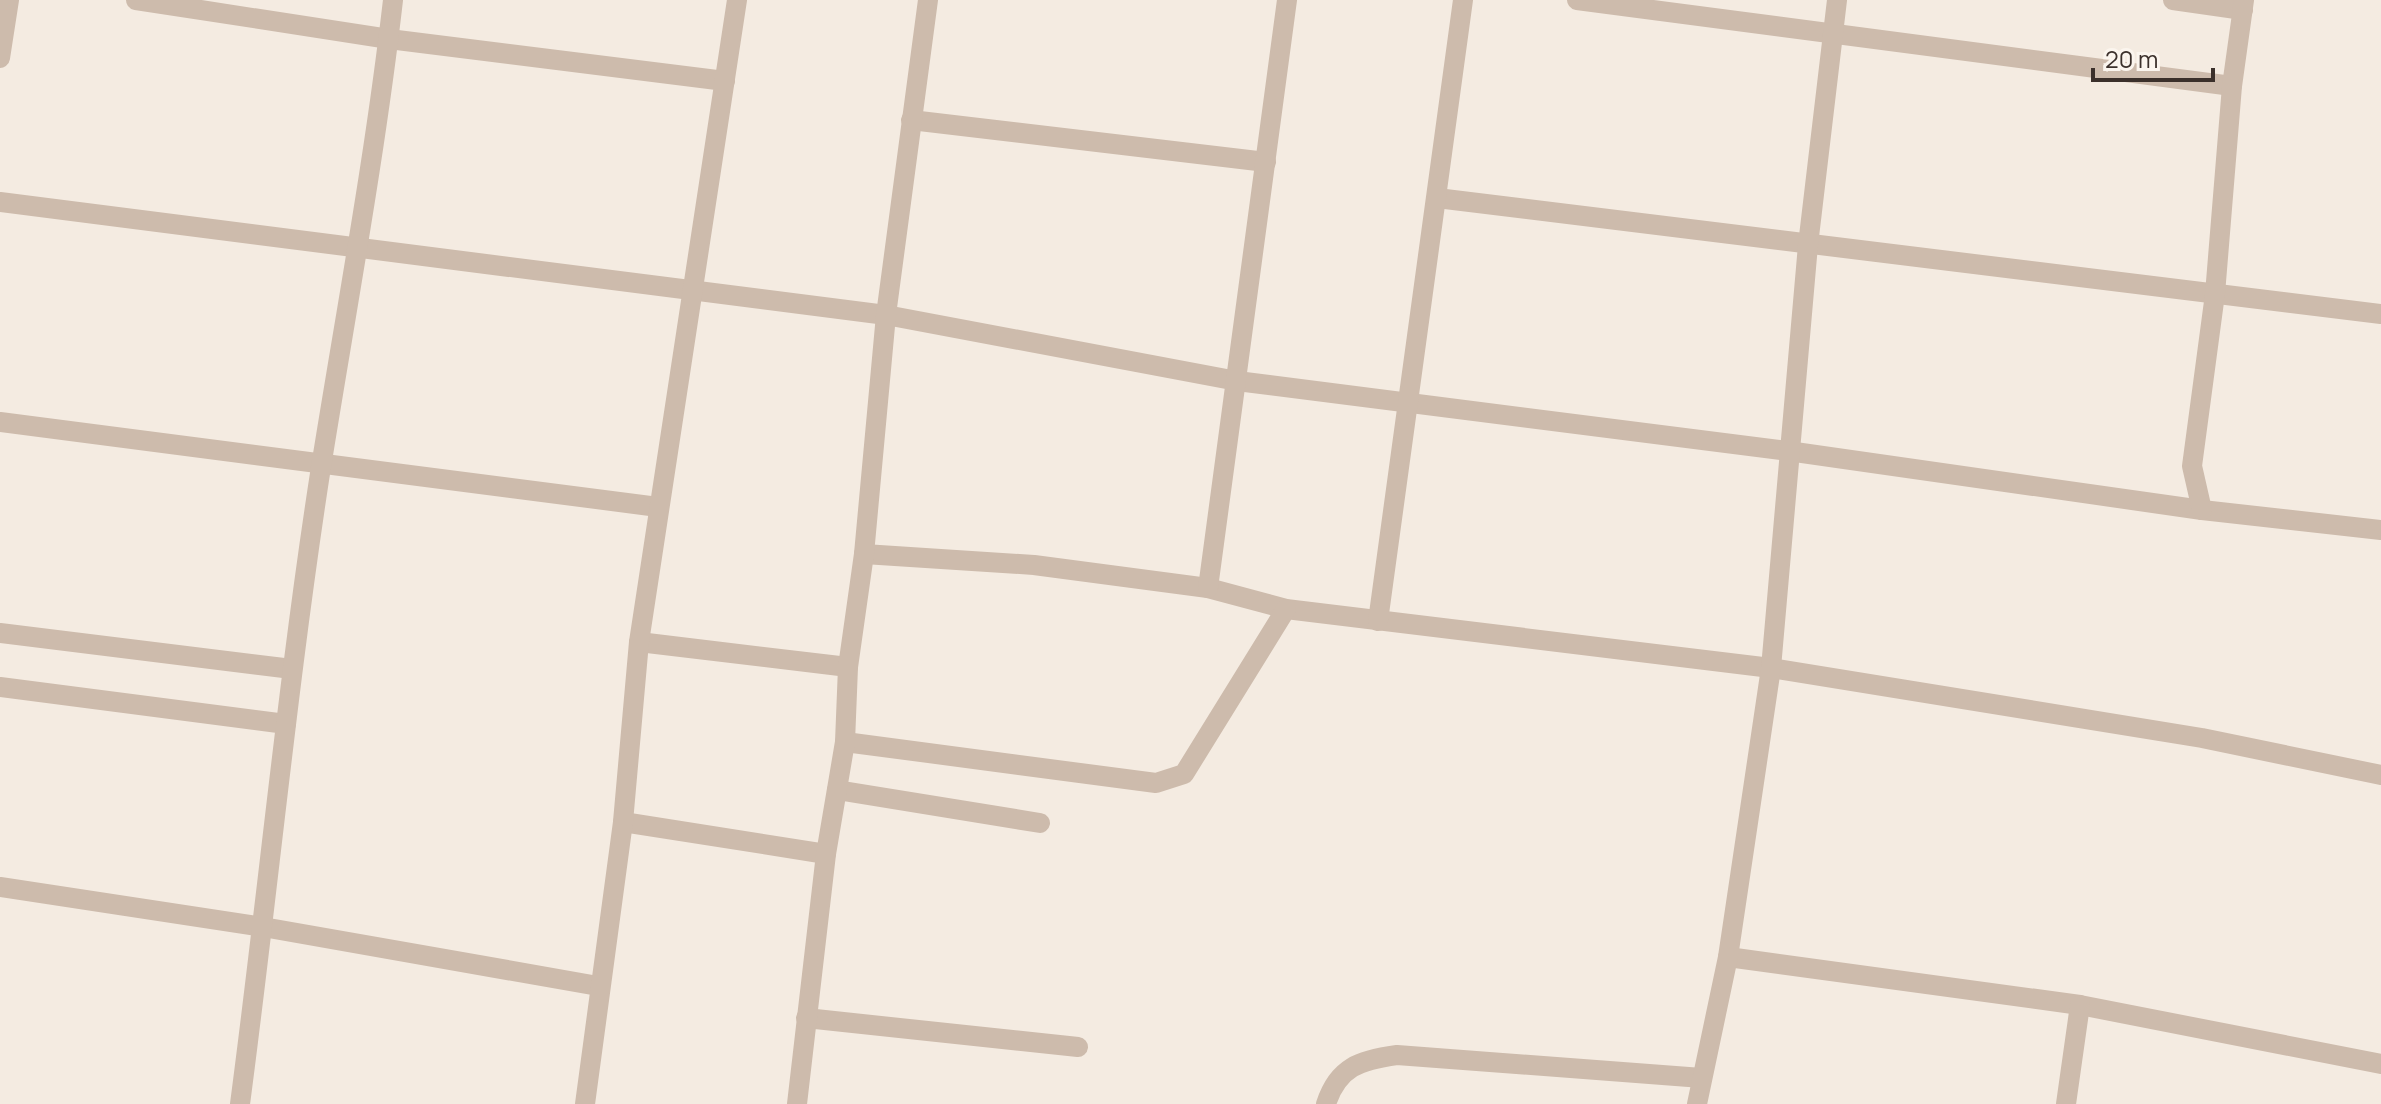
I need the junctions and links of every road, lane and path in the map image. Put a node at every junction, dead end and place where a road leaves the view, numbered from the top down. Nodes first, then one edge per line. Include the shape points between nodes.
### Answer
1 (9, 0) edge
2 (136, 0) edge
3 (393, 0) edge
4 (737, 0) edge
5 (928, 0) edge
6 (1287, 0) edge
7 (1463, 0) edge
8 (1577, 0) edge
9 (1837, 0) edge
10 (2173, 0) edge
11 (2244, 5) edge
12 (1833, 33) junction
13 (389, 39) junction
14 (0, 58) edge
15 (725, 81) junction
16 (2232, 86) junction
17 (911, 120) junction
18 (1266, 162) junction
19 (1437, 198) junction
20 (0, 202) edge
21 (1808, 245) junction
22 (360, 249) junction
23 (691, 291) junction
24 (2215, 294) junction
25 (2381, 314) edge
26 (886, 315) junction
27 (1237, 381) junction
28 (1409, 402) junction
29 (0, 422) edge
30 (1788, 451) junction
31 (321, 466) junction
32 (658, 507) junction
33 (2202, 510) junction
34 (2381, 530) edge
35 (864, 554) junction
36 (1208, 588) junction
37 (1286, 609) junction
38 (1378, 621) junction
39 (0, 633) edge
40 (639, 642) junction
41 (848, 667) junction
42 (1771, 668) junction
43 (292, 669) junction
44 (0, 687) edge
45 (286, 724) junction
46 (845, 742) junction
47 (2381, 775) edge
48 (837, 790) junction
49 (623, 822) junction
50 (1040, 823) dead end
51 (826, 854) junction
52 (0, 887) edge
53 (263, 927) junction
54 (1728, 957) junction
55 (598, 986) junction
56 (2080, 1005) junction
57 (806, 1018) junction
58 (1078, 1047) dead end
59 (2381, 1064) edge
60 (1702, 1078) junction
61 (240, 1104) edge
62 (585, 1104) edge
63 (797, 1104) edge
64 (1326, 1104) edge
65 (1697, 1104) edge
66 (2066, 1104) edge

1 - 14 street
2 - 13 street
3 - 13 street
4 - 15 street
5 - 17 street
6 - 18 street
7 - 19 street
8 - 12 street
9 - 12 street
10 - 11 street
11 - 16 street
12 - 16 street
12 - 21 street
13 - 15 street
13 - 22 street
15 - 23 street
16 - 24 street
17 - 18 street
17 - 26 street
18 - 27 street
19 - 21 street
19 - 28 street
20 - 22 street
21 - 24 street
21 - 30 street
22 - 23 street
22 - 31 street
23 - 26 street
23 - 32 street
24 - 25 street
24 - 33 street via 2192,466
26 - 27 street
26 - 35 street
27 - 28 street
27 - 36 street
28 - 30 street
28 - 38 street
29 - 31 street
30 - 33 street
30 - 42 street
31 - 32 street
31 - 43 street
32 - 40 street
33 - 34 street
35 - 36 street via 1034,565
35 - 41 street
36 - 37 street
37 - 38 street
37 - 46 street via 1184,774 1156,783
38 - 42 street
39 - 43 street
40 - 41 street
40 - 49 street
41 - 46 street
42 - 47 street via 2202,738
42 - 54 street
43 - 45 street
44 - 45 street
45 - 53 street
46 - 48 street
48 - 50 street
48 - 51 street
49 - 51 street
49 - 55 street
51 - 57 street
52 - 53 street
53 - 55 street
53 - 61 street
54 - 56 street
54 - 60 street
55 - 62 street
56 - 59 street
56 - 66 street
57 - 58 street
57 - 63 street
60 - 64 street via 1397,1055 1364,1060 1333,1082
60 - 65 street

